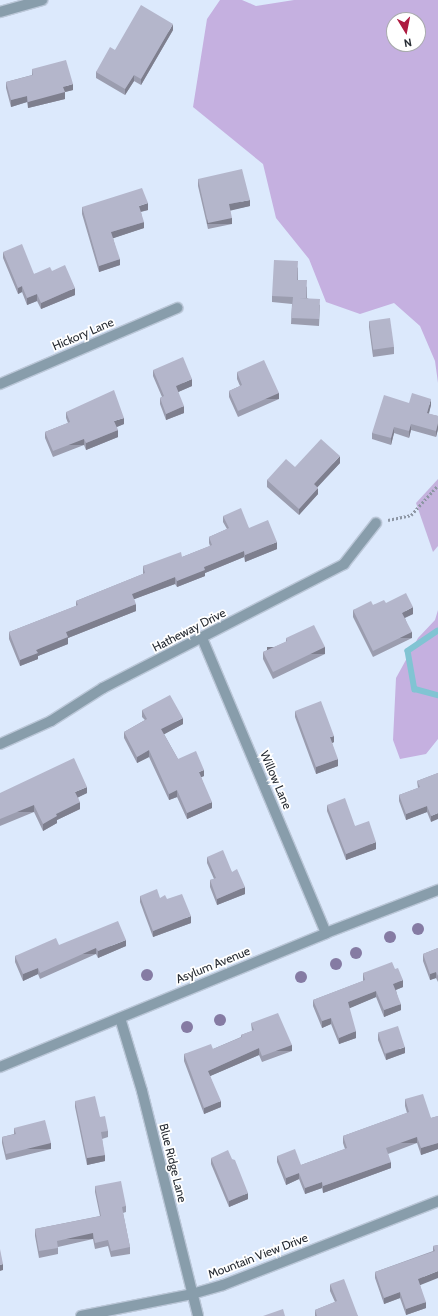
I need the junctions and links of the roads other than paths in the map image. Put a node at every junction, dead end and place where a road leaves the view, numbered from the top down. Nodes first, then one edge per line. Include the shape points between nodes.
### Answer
1 (42, 0) edge
2 (0, 12) edge
3 (177, 308) dead end
4 (0, 384) edge
5 (376, 523) road end
6 (202, 638) junction
7 (0, 744) edge
8 (438, 890) edge
9 (326, 933) junction
10 (120, 1018) junction
11 (0, 1067) edge
12 (438, 1201) edge
13 (192, 1294) junction
14 (81, 1316) edge
15 (198, 1316) edge

1 - 2 street
3 - 4 street, Hickory Lane
5 - 6 street, Hatheway Drive via 344,564
6 - 7 street, Hatheway Drive via 103,688 51,721
6 - 9 street, Willow Lane
8 - 9 street, Asylum Avenue
9 - 10 street, Asylum Avenue
10 - 11 street, Asylum Avenue
10 - 13 street, Blue Ridge Lane via 142,1091
12 - 13 street, Mountain View Drive via 223,1285
13 - 14 street, Mountain View Drive
13 - 15 street, Blue Ridge Lane

